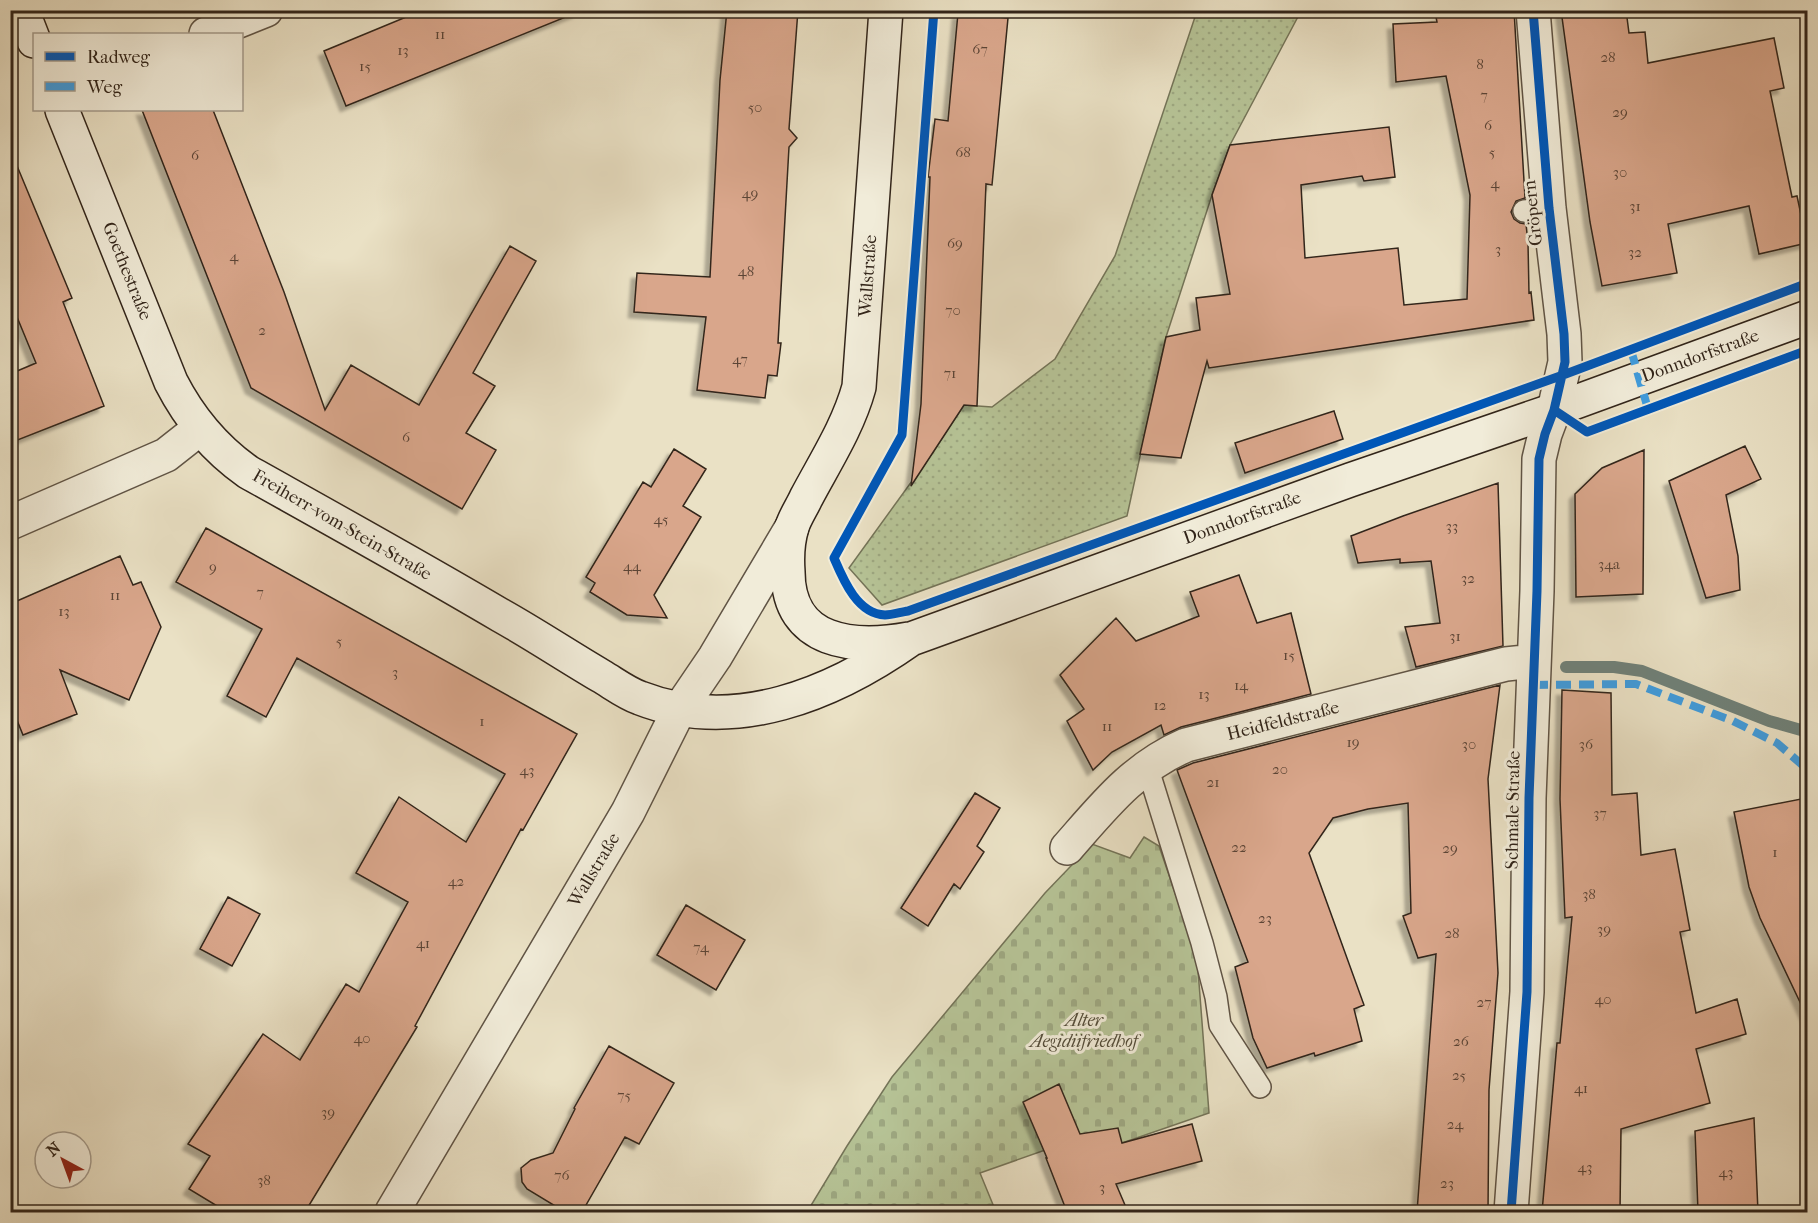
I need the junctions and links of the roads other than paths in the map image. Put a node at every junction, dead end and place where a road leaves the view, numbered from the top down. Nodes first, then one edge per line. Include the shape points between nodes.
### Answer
1 (22, 10) edge
2 (266, 10) edge
3 (885, 10) edge
4 (1533, 10) edge
5 (208, 33) edge
6 (33, 38) edge
7 (62, 111) edge
8 (1808, 317) edge
9 (1554, 410) junction
10 (200, 429) junction
11 (10, 523) edge
12 (792, 527) junction
13 (911, 639) junction
14 (1534, 661) junction
15 (679, 710) junction
16 (1147, 766) junction
17 (1067, 848) dead end
18 (1260, 1087) dead end
19 (392, 1212) edge
20 (1511, 1212) edge

1 - 6 main road
2 - 5 main road
3 - 12 main road, Wallstraße via 859,387 842,432
4 - 9 main road, Gröpern via 1536,209 1564,334 1565,362
7 - 10 main road, Goethestraße via 171,382
8 - 9 main road, Donndorfstraße
9 - 13 main road, Donndorfstraße
9 - 14 main road, Schmale Straße via 1539,459
10 - 11 main road via 166,455
10 - 15 main road, Freiherr-vom-Stein-Straße via 248,472 638,698
12 - 13 main road, Wallstraße via 788,559 790,594 810,627 853,642 882,644
12 - 15 main road, Wallstraße
13 - 15 main road, Donndorfstraße via 878,662 782,704 728,712
14 - 16 main road, Heidfeldstraße via 1506,663 1186,745
14 - 20 main road, Schmale Straße via 1527,992
15 - 19 main road, Wallstraße via 628,813
16 - 17 main road, Heidfeldstraße via 1120,788
16 - 18 lane via 1204,952 1220,1025

